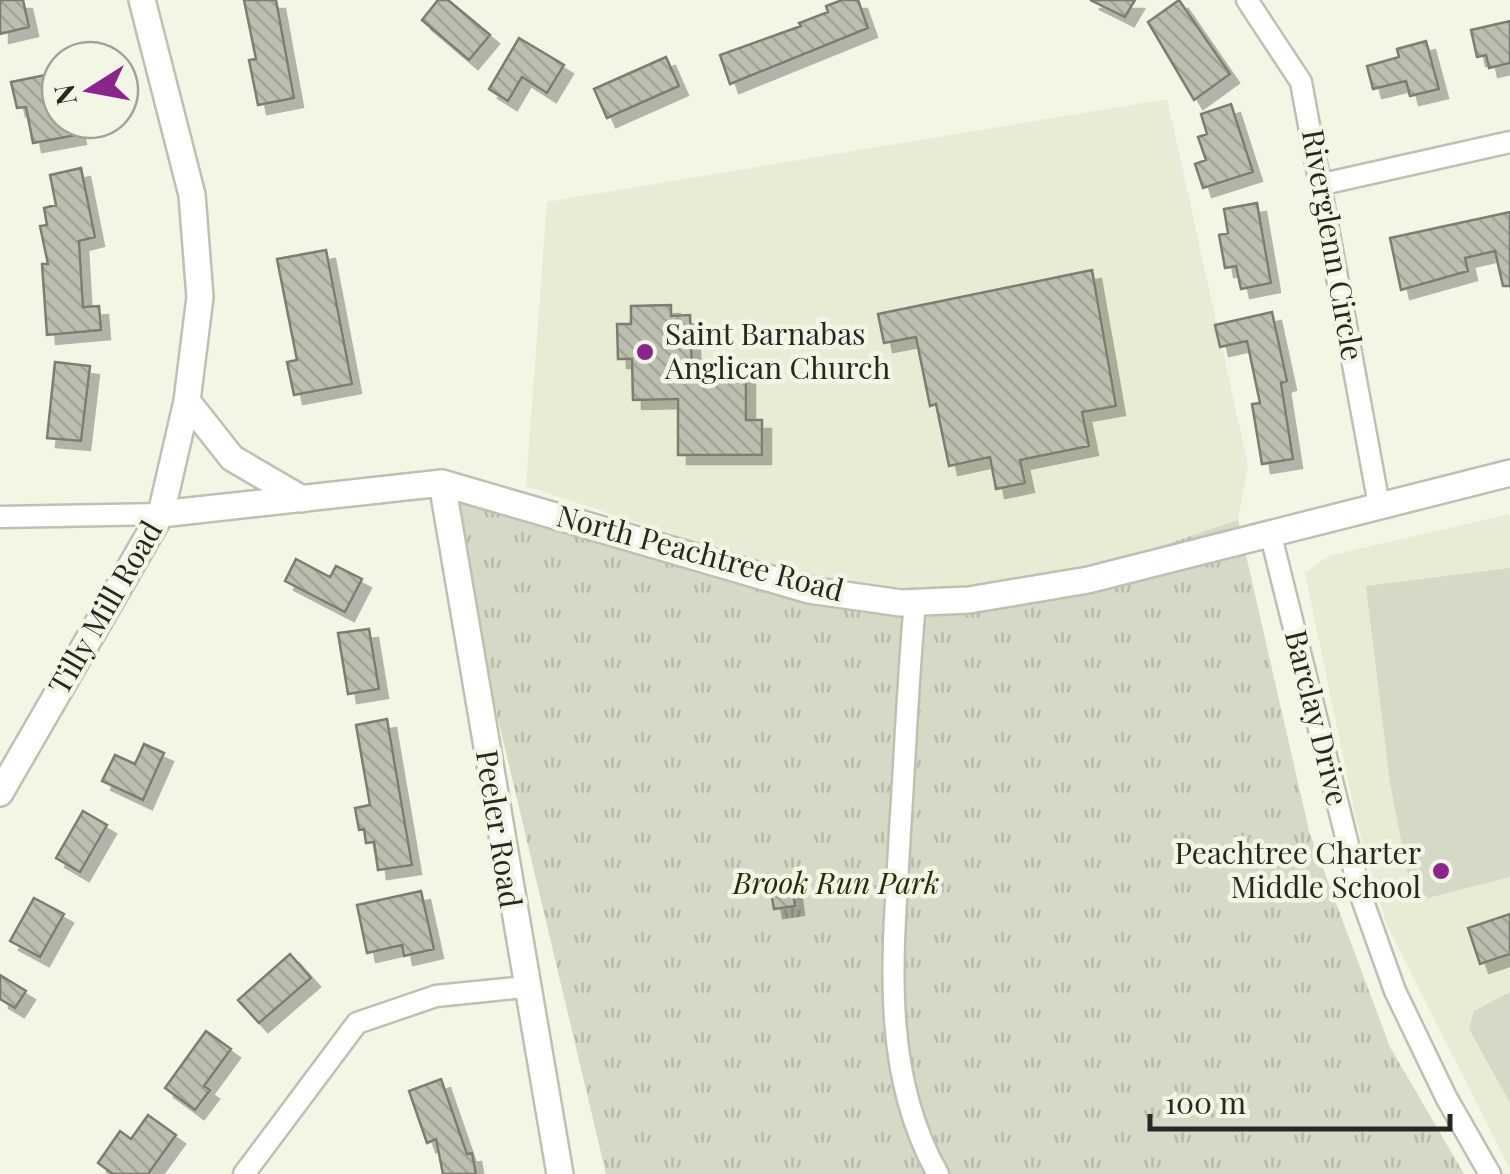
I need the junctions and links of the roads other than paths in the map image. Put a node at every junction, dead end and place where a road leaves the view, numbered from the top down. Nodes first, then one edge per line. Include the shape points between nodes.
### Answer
1 (142, 0) edge
2 (1247, 0) edge
3 (1510, 142) edge
4 (1323, 184) junction
5 (188, 401) junction
6 (1510, 473) edge
7 (442, 483) junction
8 (302, 499) junction
9 (1380, 505) junction
10 (161, 514) junction
11 (0, 517) edge
12 (1270, 532) junction
13 (915, 602) junction
14 (0, 793) edge
15 (524, 987) junction
16 (244, 1174) edge
17 (560, 1174) edge
18 (938, 1174) edge
19 (1490, 1174) edge

1 - 5 street, Tilly Mill Road via 192,195 200,297
2 - 4 street, Riverglenn Circle via 1302,82
3 - 4 street
4 - 9 street, Riverglenn Circle
5 - 8 street via 232,458
5 - 10 street, Tilly Mill Road
6 - 9 street, North Peachtree Road
7 - 8 street, North Peachtree Road
7 - 13 street, North Peachtree Road via 809,590
7 - 15 street, Peeler Road
8 - 10 street, North Peachtree Road
9 - 12 street, North Peachtree Road
10 - 11 street, North Peachtree Road
10 - 14 street, Tilly Mill Road
12 - 13 street, North Peachtree Road via 1088,580
12 - 19 street, Barclay Drive via 1360,893 1395,991
13 - 18 street via 890,998 923,1148
15 - 16 street via 436,996 357,1024
15 - 17 street, Peeler Road

